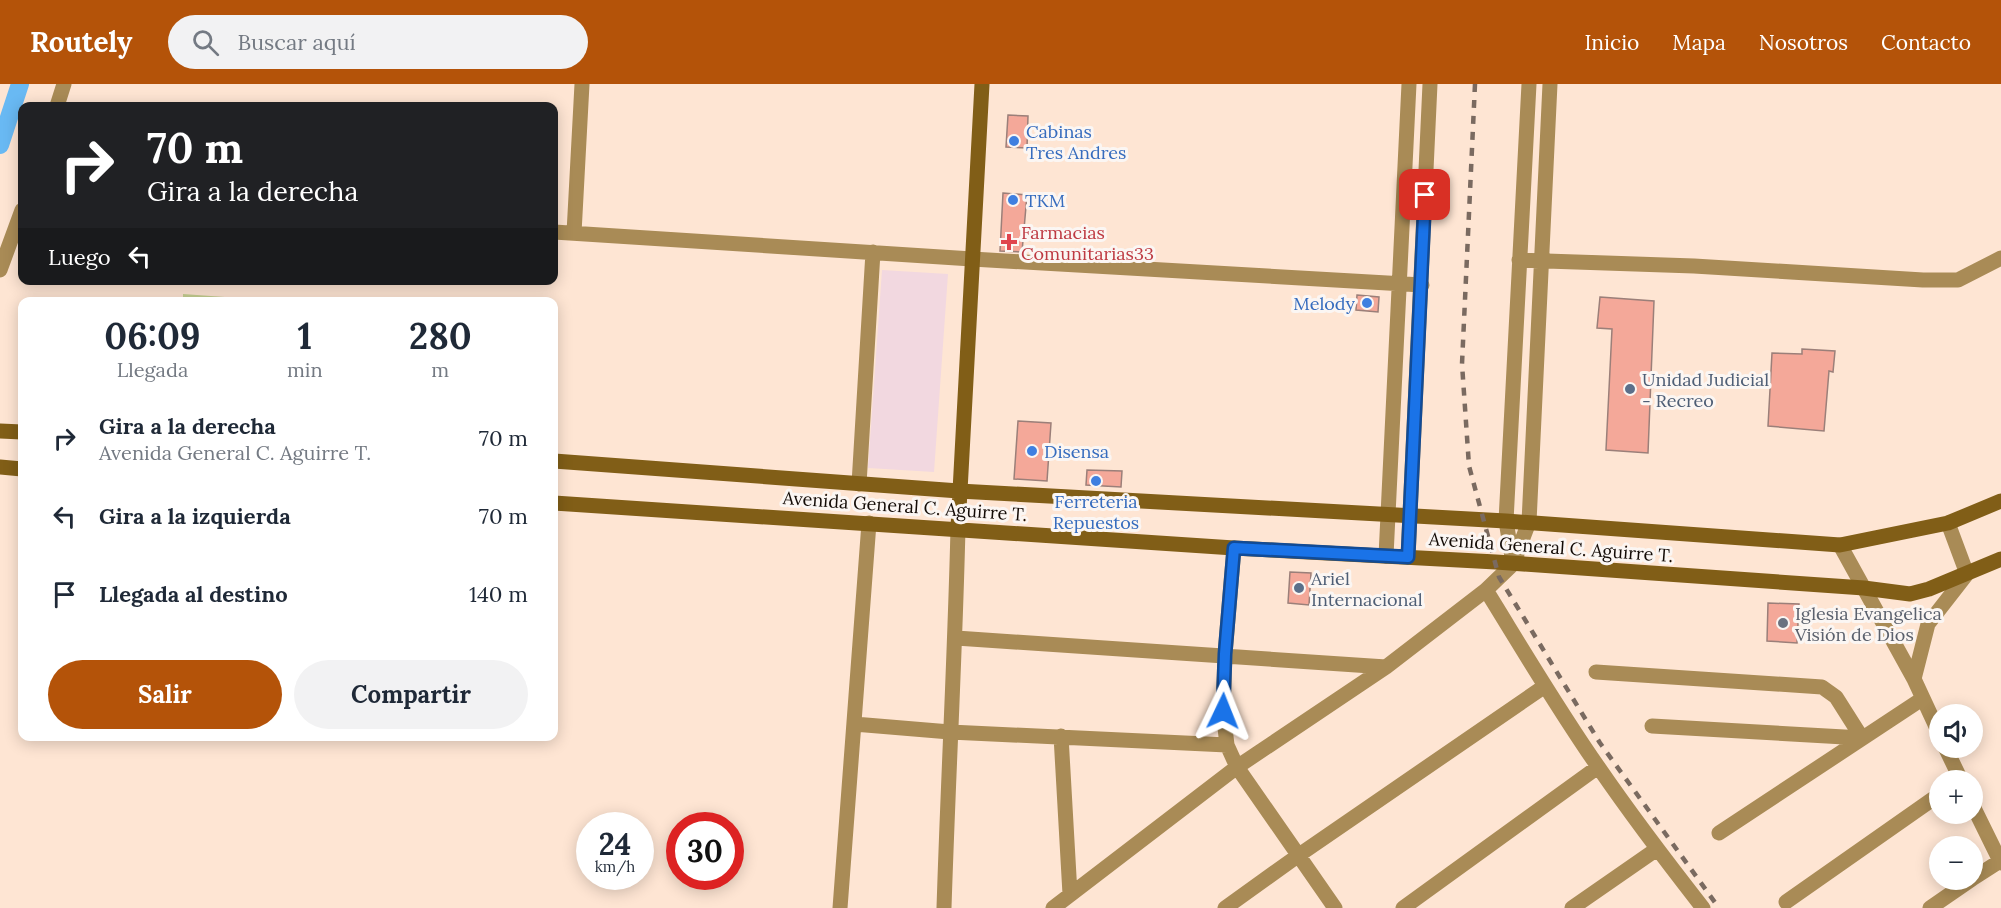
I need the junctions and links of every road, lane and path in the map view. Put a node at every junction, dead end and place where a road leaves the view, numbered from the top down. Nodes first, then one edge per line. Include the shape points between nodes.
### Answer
1 (64, 84) edge
2 (582, 84) edge
3 (982, 84) edge
4 (1409, 84) edge
5 (1430, 84) edge
6 (1529, 84) edge
7 (1550, 84) edge
8 (58, 102) edge
9 (18, 221) edge
10 (558, 232) edge
11 (574, 233) junction
12 (873, 252) junction
13 (2001, 258) edge
14 (972, 259) junction
15 (1519, 260) junction
16 (1542, 261) junction
17 (0, 270) edge
18 (1400, 283) junction
19 (1422, 285) junction
20 (0, 431) edge
21 (18, 432) edge
22 (558, 461) edge
23 (0, 467) edge
24 (18, 469) edge
25 (859, 484) junction
26 (959, 491) junction
27 (2001, 501) edge
28 (558, 503) edge
29 (1388, 515) junction
30 (1410, 516) junction
31 (1506, 521) junction
32 (1529, 522) junction
33 (869, 523) junction
34 (1948, 523) junction
35 (958, 528) junction
36 (1840, 545) junction
37 (1234, 548) junction
38 (1386, 556) junction
39 (1408, 557) junction
40 (2001, 559) edge
41 (1513, 564) junction
42 (1967, 574) junction
43 (1864, 588) junction
44 (1486, 590) junction
45 (956, 638) junction
46 (1225, 654) junction
47 (1386, 667) junction
48 (1596, 672) dead end
49 (1914, 679) junction
50 (1545, 686) junction
51 (1922, 699) junction
52 (1929, 713) edge
53 (854, 724) junction
54 (1652, 726) dead end
55 (950, 732) junction
56 (1061, 736) junction
57 (1862, 738) junction
58 (1227, 745) junction
59 (1237, 767) junction
60 (1598, 767) junction
61 (1929, 802) edge
62 (1982, 824) edge
63 (1719, 833) dead end
64 (1657, 849) junction
65 (1299, 855) junction
66 (2000, 862) edge
67 (1983, 872) edge
68 (1956, 890) edge
69 (1070, 894) junction
70 (1786, 902) dead end
71 (840, 908) edge
72 (944, 908) edge
73 (1053, 908) edge
74 (1225, 908) edge
75 (1335, 908) edge
76 (1403, 908) edge
77 (1572, 908) edge
78 (1703, 908) edge
79 (1929, 908) edge

1 - 8 street
2 - 11 street
3 - 14 street
4 - 18 street
5 - 19 street
6 - 15 street
7 - 16 street
9 - 17 street
10 - 11 street
11 - 12 street
12 - 14 street
12 - 25 street
13 - 16 street via 1958,280
14 - 18 street
14 - 26 street
15 - 16 street
15 - 31 street
16 - 32 street
18 - 19 street
18 - 29 street
19 - 30 street
20 - 21 street
22 - 25 street, Avenida General C. Aguirre T.
23 - 24 street
25 - 26 street, Avenida General C. Aguirre T.
26 - 29 street, Avenida General C. Aguirre T.
26 - 35 street
27 - 34 street, Avenida General C. Aguirre T.
28 - 33 street, Avenida General C. Aguirre T.
29 - 30 street, Avenida General C. Aguirre T.
29 - 38 street
30 - 31 street, Avenida General C. Aguirre T.
30 - 39 street
31 - 32 street, Avenida General C. Aguirre T.
31 - 41 street
32 - 36 street, Avenida General C. Aguirre T.
32 - 41 street
33 - 35 street, Avenida General C. Aguirre T.
33 - 53 street
34 - 36 street, Avenida General C. Aguirre T.
34 - 42 street
35 - 37 street, Avenida General C. Aguirre T.
35 - 45 street
36 - 43 street
37 - 38 street, Avenida General C. Aguirre T.
37 - 46 street
38 - 39 street, Avenida General C. Aguirre T.
39 - 41 street, Avenida General C. Aguirre T.
40 - 42 street, Avenida General C. Aguirre T.
41 - 43 street, Avenida General C. Aguirre T.
41 - 44 street
42 - 43 street, Avenida General C. Aguirre T. via 1910,594
42 - 49 street via 1929,624
43 - 49 street
44 - 47 street
44 - 50 street
45 - 46 street
45 - 55 street
46 - 47 street
46 - 58 street via 1223,711
47 - 59 street
48 - 57 street via 1822,687 1836,697
49 - 51 street
50 - 60 street
50 - 65 street
51 - 52 street
51 - 57 street
53 - 55 street
53 - 71 street
54 - 57 street
55 - 56 street
55 - 72 street
56 - 58 street
56 - 69 street
57 - 63 street
58 - 59 street
59 - 65 street
59 - 69 street
60 - 64 street
60 - 76 street
61 - 70 street
62 - 66 street
64 - 77 street
64 - 78 street
65 - 74 street
65 - 75 street
66 - 67 street
68 - 79 street
69 - 73 street

